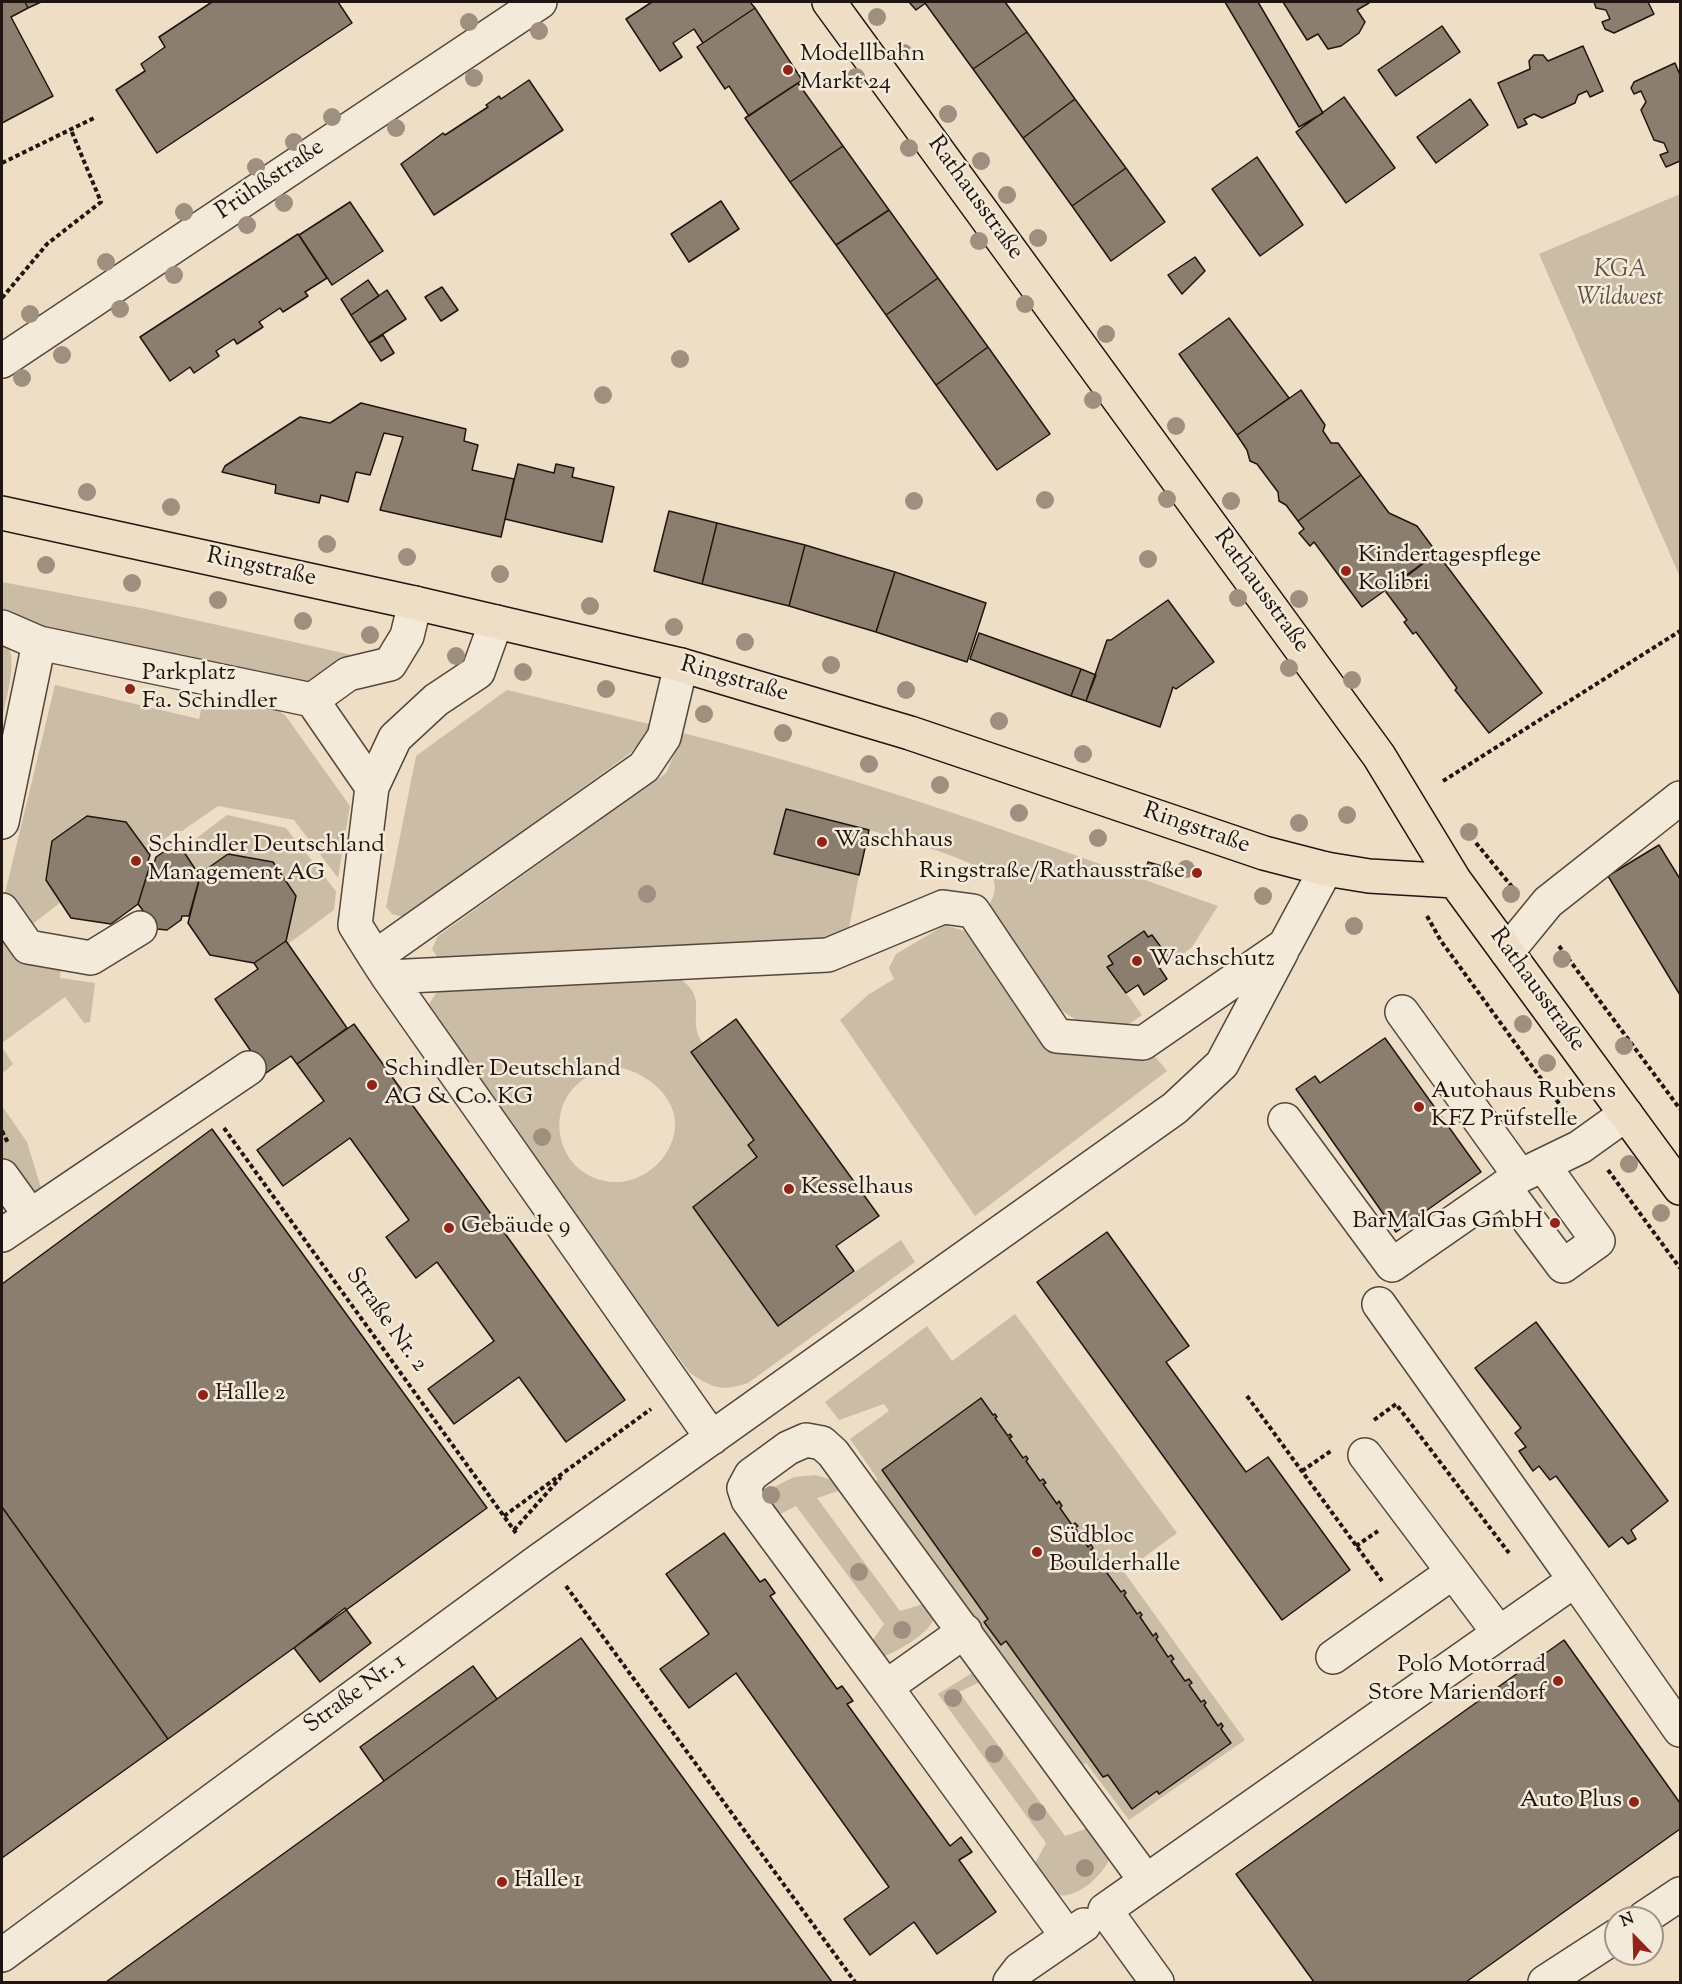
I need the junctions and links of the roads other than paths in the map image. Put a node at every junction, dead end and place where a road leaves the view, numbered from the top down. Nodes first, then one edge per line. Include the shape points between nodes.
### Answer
1 (540, 2) edge
2 (830, 2) edge
3 (2, 361) edge
4 (2, 513) edge
5 (415, 603) junction
6 (496, 622) junction
7 (2, 627) edge
8 (39, 643) junction
9 (681, 665) junction
10 (312, 700) junction
11 (372, 787) junction
12 (1680, 798) edge
13 (2, 822) edge
14 (1326, 869) junction
15 (1455, 881) junction
16 (2, 910) edge
17 (140, 928) dead end
18 (1285, 945) junction
19 (1507, 952) junction
20 (381, 967) junction
21 (1402, 1012) dead end
22 (249, 1068) dead end
23 (1626, 1114) junction
24 (1285, 1119) dead end
25 (2, 1176) edge
26 (1522, 1176) junction
27 (1680, 1188) edge
28 (30, 1215) junction
29 (2, 1235) edge
30 (1379, 1304) dead end
31 (712, 1438) junction
32 (1365, 1455) dead end
33 (1453, 1572) junction
34 (1575, 1580) junction
35 (965, 1631) junction
36 (1499, 1633) junction
37 (1333, 1658) dead end
38 (886, 1688) junction
39 (1680, 1730) edge
40 (1146, 1881) junction
41 (1680, 1894) edge
42 (1662, 1906) edge
43 (1105, 1910) junction
44 (1067, 1936) junction
45 (1604, 1944) edge
46 (2, 1955) edge
47 (1010, 1983) edge
48 (1157, 1983) edge
49 (1545, 1983) edge

1 - 3 street, Prühßstraße
2 - 15 main road, Rathausstraße via 1379,756
4 - 5 main road, Ringstraße
5 - 6 main road, Ringstraße
5 - 10 street via 407,636 390,664 348,674
6 - 9 main road, Ringstraße
6 - 11 street via 478,672 436,700 395,738
7 - 8 street
8 - 10 street
8 - 13 street
9 - 14 main road, Ringstraße via 910,733 1264,853
9 - 20 street via 664,737 644,767
10 - 11 street
11 - 20 street via 354,925
12 - 19 street via 1548,902
14 - 15 main road, Ringstraße
14 - 18 street, Straße Nr. 1
15 - 19 main road, Rathausstraße
16 - 17 street via 28,947 91,958
18 - 20 street via 1143,1043 1057,1036 973,910 943,907 828,955
18 - 31 street, Straße Nr. 1 via 1222,1064 1175,1108
19 - 23 main road, Rathausstraße
20 - 31 street
21 - 26 street
22 - 28 street
23 - 26 street via 1587,1142
23 - 27 main road, Rathausstraße
24 - 26 street via 1392,1265
25 - 28 street
28 - 29 street
30 - 34 street
31 - 46 street, Straße Nr. 1
32 - 33 street
33 - 36 street
33 - 37 street
34 - 36 street
34 - 39 street
35 - 38 street
35 - 38 street via 822,1443 806,1440 760,1468 744,1488 748,1500
35 - 40 street
36 - 40 street
38 - 44 street
40 - 43 street
41 - 42 street
43 - 44 street
43 - 48 street
44 - 47 street via 1020,1969
45 - 49 street

